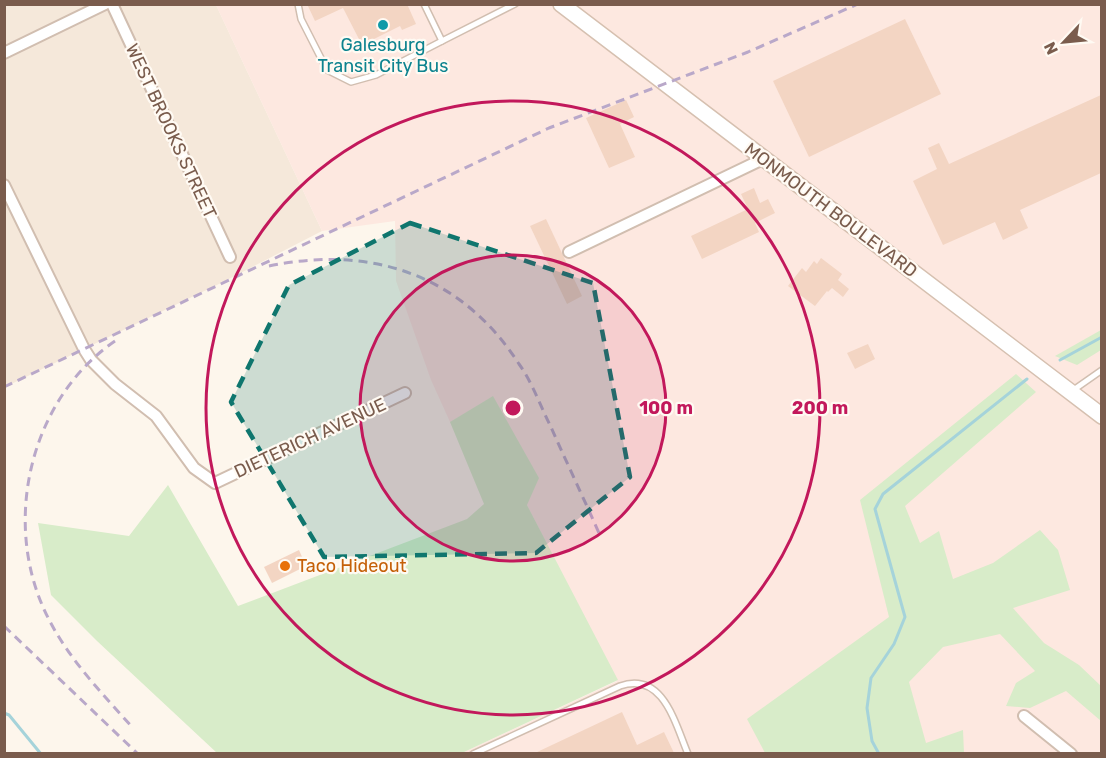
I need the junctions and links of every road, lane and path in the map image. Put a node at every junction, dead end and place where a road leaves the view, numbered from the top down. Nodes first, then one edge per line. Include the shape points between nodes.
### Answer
1 (105, 4) edge
2 (112, 4) edge
3 (298, 4) edge
4 (424, 4) edge
5 (515, 4) edge
6 (561, 4) edge
7 (442, 41) junction
8 (4, 53) edge
9 (763, 159) junction
10 (4, 185) edge
11 (569, 252) dead end
12 (230, 257) dead end
13 (1101, 370) edge
14 (1071, 392) junction
15 (405, 393) dead end
16 (1101, 416) edge
17 (1024, 716) dead end
18 (473, 753) edge
19 (688, 753) edge
20 (1071, 753) edge

1 - 8 street
2 - 12 street, WEST BROOKS STREET
3 - 7 lane via 301,19 327,70 351,82 376,75
4 - 7 lane
5 - 7 lane
6 - 9 street, MONMOUTH BOULEVARD
9 - 11 street
9 - 14 street, MONMOUTH BOULEVARD
10 - 15 street, DIETERICH AVENUE via 84,349 115,384 156,416 194,468 215,483
13 - 14 lane
14 - 16 street, MONMOUTH BOULEVARD
17 - 20 street
18 - 19 lane via 620,686 636,683 655,690 665,701

